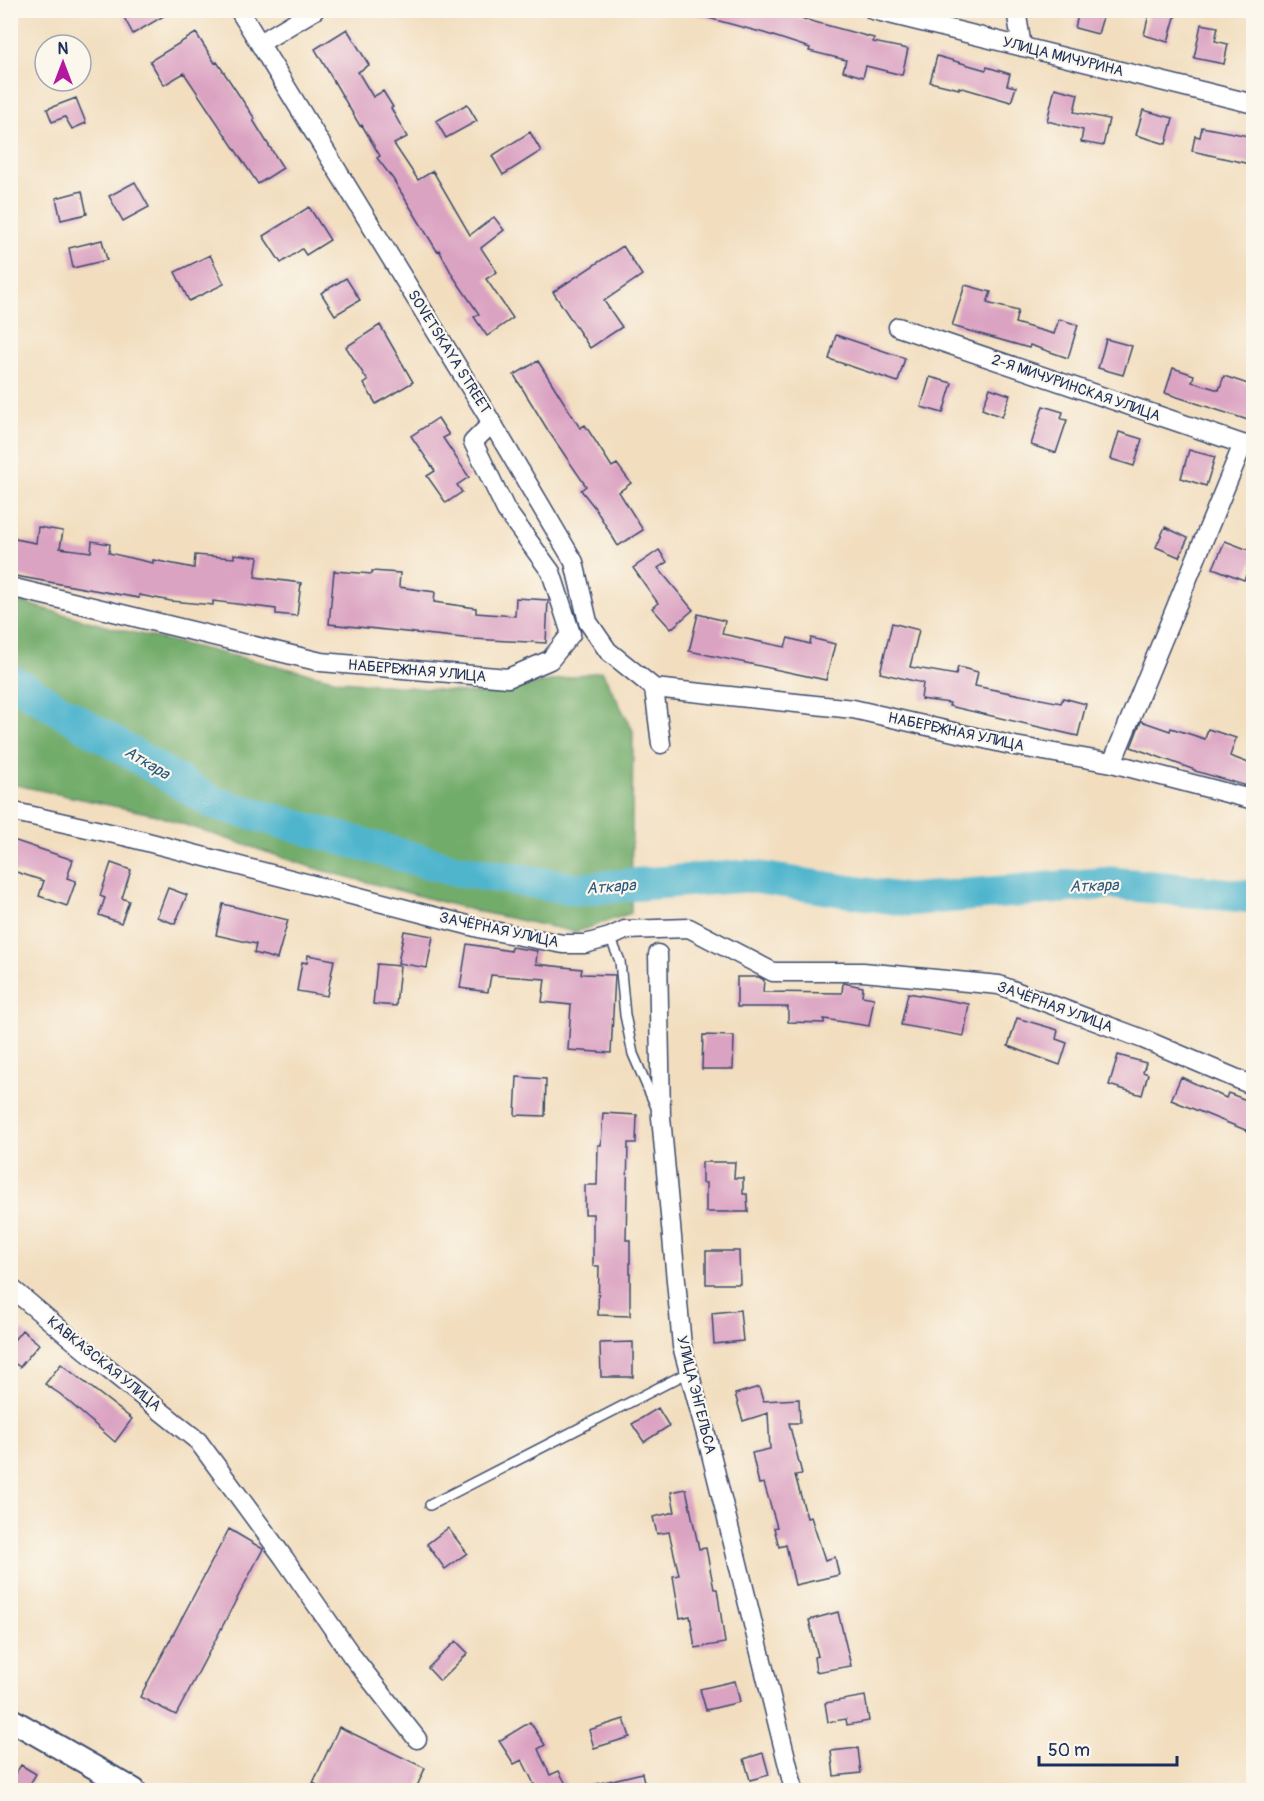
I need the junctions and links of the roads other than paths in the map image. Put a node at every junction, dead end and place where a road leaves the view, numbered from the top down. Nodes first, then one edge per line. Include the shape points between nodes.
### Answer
1 (239, 10) edge
2 (315, 10) edge
3 (873, 10) edge
4 (1016, 10) edge
5 (260, 43) junction
6 (1022, 47) junction
7 (1254, 104) edge
8 (898, 327) dead end
9 (492, 423) junction
10 (1248, 446) edge
11 (10, 587) edge
12 (654, 688) junction
13 (661, 744) dead end
14 (1112, 764) junction
15 (1254, 800) edge
16 (10, 811) edge
17 (610, 937) junction
18 (658, 954) dead end
19 (1254, 1086) edge
20 (661, 1117) junction
21 (10, 1287) edge
22 (689, 1372) junction
23 (430, 1505) dead end
24 (10, 1719) edge
25 (417, 1739) dead end
26 (134, 1791) edge
27 (794, 1791) edge

1 - 5 street, SOVETSKAYA STREET
2 - 5 street
3 - 6 street, УЛИЦА МИЧУРИНА
4 - 6 street
5 - 9 street, SOVETSKAYA STREET
6 - 7 street, УЛИЦА МИЧУРИНА
8 - 10 street, 2-Я МИЧУРИНСКАЯ УЛИЦА
9 - 11 street, НАБЕРЕЖНАЯ УЛИЦА via 472,442 506,510 551,572 571,634 550,660 508,678 321,662
9 - 12 street, SOVETSKAYA STREET via 574,562 588,622 608,651
10 - 14 street
12 - 13 street
12 - 14 street, НАБЕРЕЖНАЯ УЛИЦА via 853,709
14 - 15 street, НАБЕРЕЖНАЯ УЛИЦА
16 - 17 street, ЗАЧЁРНАЯ УЛИЦА via 128,837 483,929 563,944 585,944
17 - 19 street, ЗАЧЁРНАЯ УЛИЦА via 625,930 689,928 773,972 863,972 999,984
17 - 20 lane via 620,961 633,1054
18 - 20 street, УЛИЦА ЭНГЕЛЬСА
20 - 22 street, УЛИЦА ЭНГЕЛЬСА via 682,1346
21 - 25 street, КАВКАЗСКАЯ УЛИЦА via 198,1441 352,1656
22 - 23 lane
22 - 27 street, УЛИЦА ЭНГЕЛЬСА
24 - 26 street

